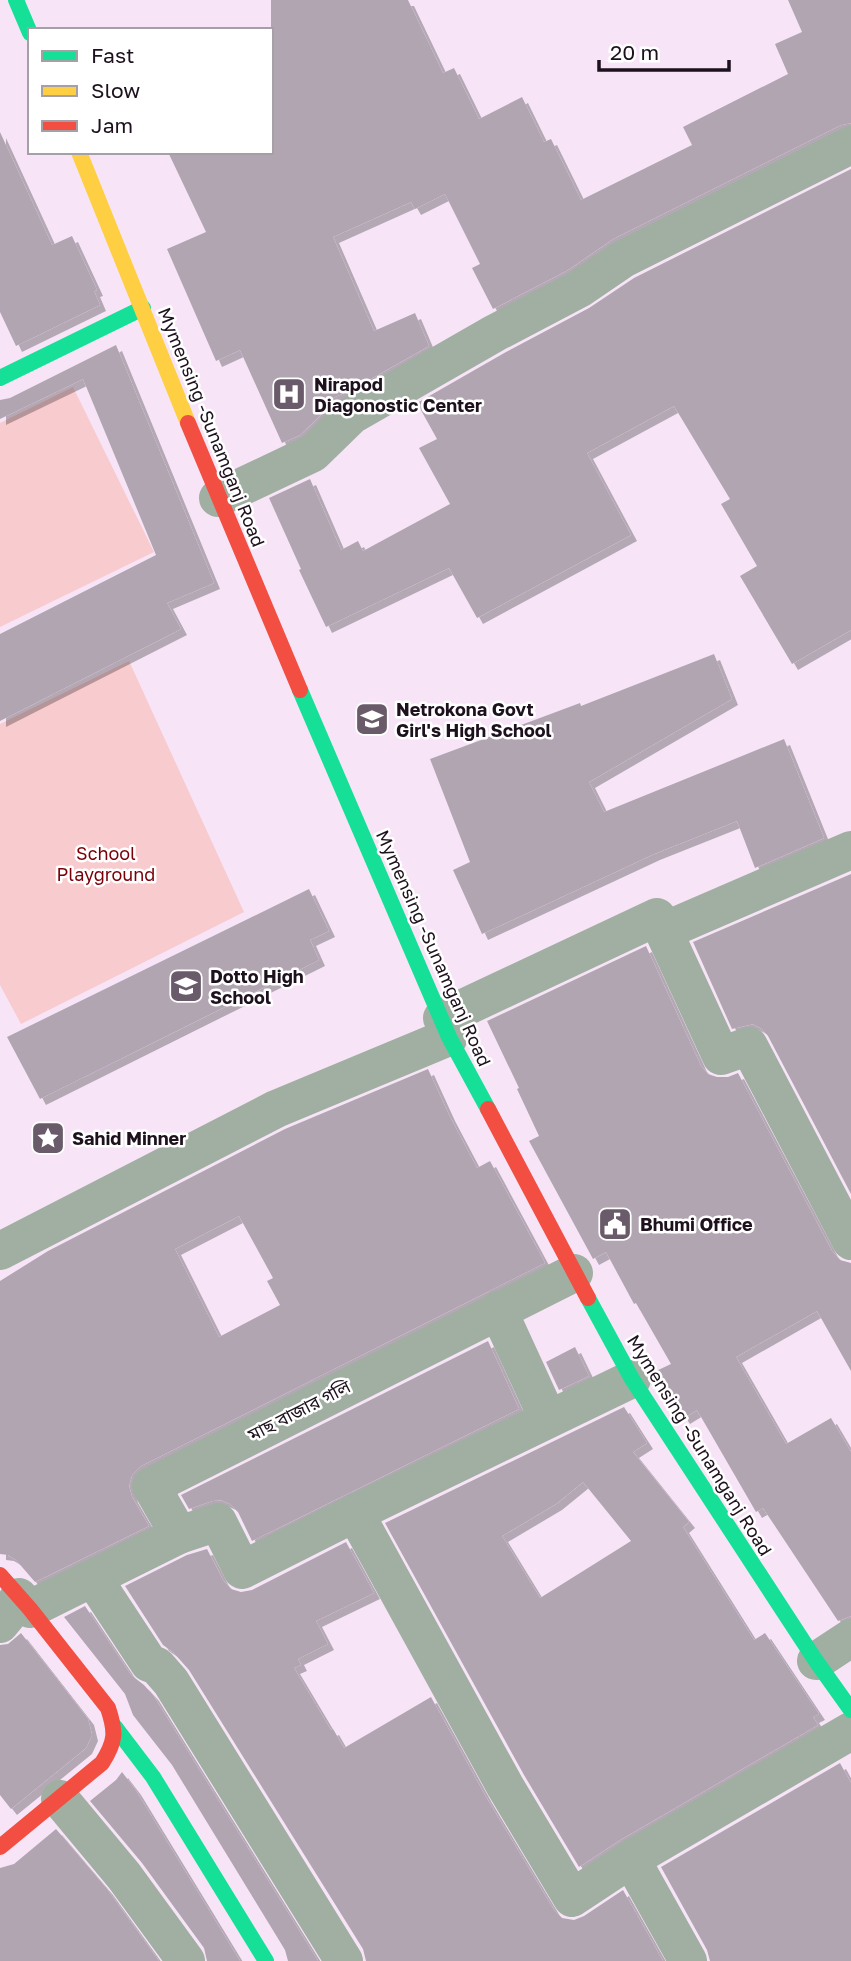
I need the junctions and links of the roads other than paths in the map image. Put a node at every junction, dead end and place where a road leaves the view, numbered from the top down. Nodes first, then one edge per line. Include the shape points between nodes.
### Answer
1 (16, 0) edge
2 (28, 28) edge
3 (851, 145) edge
4 (80, 154) edge
5 (143, 308) junction
6 (0, 378) edge
7 (218, 498) junction
8 (851, 849) edge
9 (664, 931) junction
10 (445, 1028) junction
11 (851, 1241) edge
12 (0, 1251) edge
13 (574, 1273) junction
14 (498, 1310) junction
15 (632, 1379) junction
16 (548, 1419) junction
17 (355, 1513) junction
18 (179, 1535) junction
19 (93, 1578) junction
20 (12, 1601) edge
21 (851, 1638) edge
22 (816, 1661) junction
23 (851, 1710) edge
24 (115, 1727) junction
25 (851, 1731) edge
26 (60, 1799) junction
27 (0, 1847) edge
28 (631, 1859) junction
29 (187, 1961) edge
30 (266, 1961) edge
31 (344, 1961) edge
32 (688, 1961) edge

1 - 2 main road
3 - 7 street via 623,259 579,289 352,415 313,453
4 - 5 main road, Mymensing -Sunamganj Road
5 - 6 main road
5 - 7 main road, Mymensing -Sunamganj Road
7 - 10 main road, Mymensing -Sunamganj Road
8 - 9 street
9 - 10 street via 657,917
9 - 11 street via 721,1056 749,1045
10 - 12 street
10 - 13 main road, Mymensing -Sunamganj Road
13 - 14 street, মাছ বাজার গলি
13 - 15 main road, Mymensing -Sunamganj Road
14 - 16 street
14 - 18 street, মাছ বাজার গলি via 151,1486
15 - 16 street
15 - 22 main road, Mymensing -Sunamganj Road
16 - 17 street
17 - 18 street via 242,1570 218,1522
17 - 28 street via 572,1898
18 - 19 street
19 - 20 street
19 - 31 street via 149,1663 171,1682
20 - 24 main road via 108,1708
21 - 22 street
22 - 23 main road, Mymensing -Sunamganj Road
24 - 26 main road via 114,1746 102,1763
24 - 30 main road via 153,1777
25 - 28 street
26 - 27 main road
26 - 29 street
28 - 32 street

